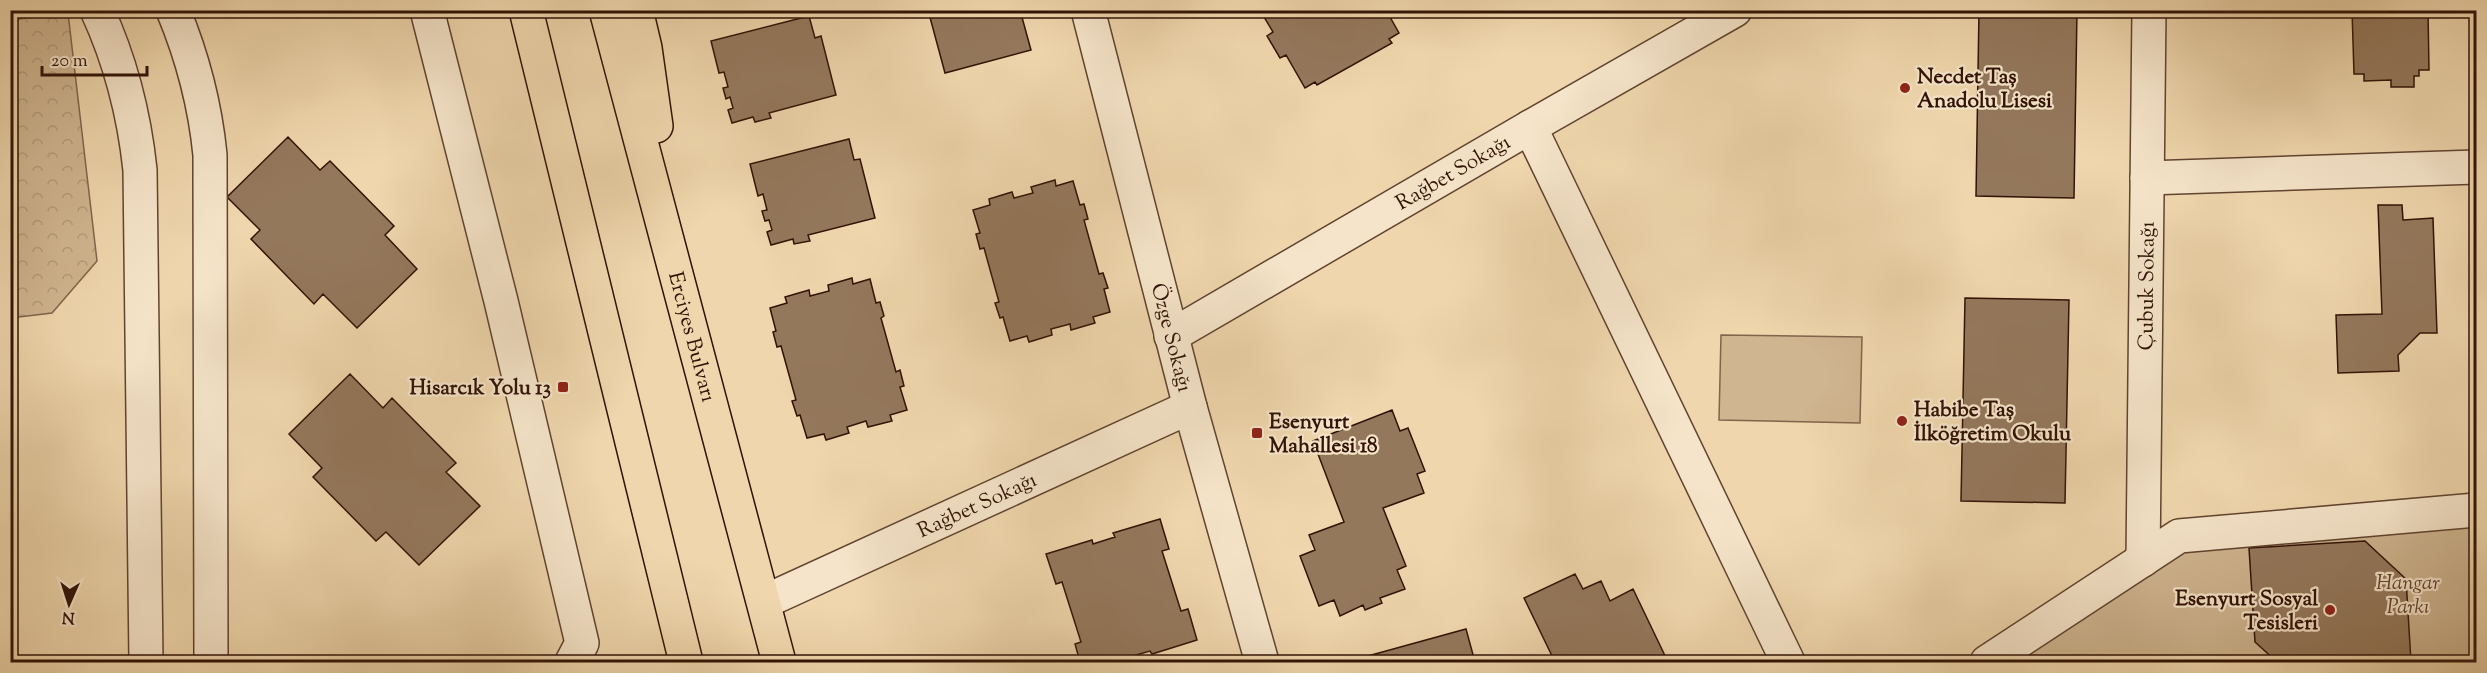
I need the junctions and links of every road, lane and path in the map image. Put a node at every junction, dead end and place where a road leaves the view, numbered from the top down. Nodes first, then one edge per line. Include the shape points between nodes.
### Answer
1 (96, 10) edge
2 (173, 10) edge
3 (427, 10) edge
4 (526, 10) edge
5 (1088, 10) edge
6 (1735, 10) edge
7 (2149, 10) edge
8 (632, 12) edge
9 (1530, 127) junction
10 (2476, 167) edge
11 (2147, 178) junction
12 (1172, 336) junction
13 (1190, 407) junction
14 (2476, 510) edge
15 (2143, 560) junction
16 (764, 602) junction
17 (146, 663) edge
18 (211, 663) edge
19 (572, 663) edge
20 (686, 663) edge
21 (779, 663) edge
22 (1262, 663) edge
23 (1788, 663) edge
24 (1987, 663) edge

1 - 17 street via 128,92 140,170
2 - 18 street via 198,80 210,155
3 - 19 street via 582,643
4 - 20 highway
5 - 12 street, Özge Sokağı
6 - 9 street, Rağbet Sokağı
7 - 11 street, Çubuk Sokağı
8 - 16 highway, Erciyes Bulvarı via 645,48 676,268
9 - 12 street, Rağbet Sokağı
9 - 23 street
10 - 11 street
11 - 15 street, Çubuk Sokağı
12 - 13 street, Özge Sokağı
13 - 16 street, Rağbet Sokağı
13 - 22 street, Özge Sokağı
14 - 15 street via 2179,536
15 - 24 street
16 - 21 highway, Erciyes Bulvarı

